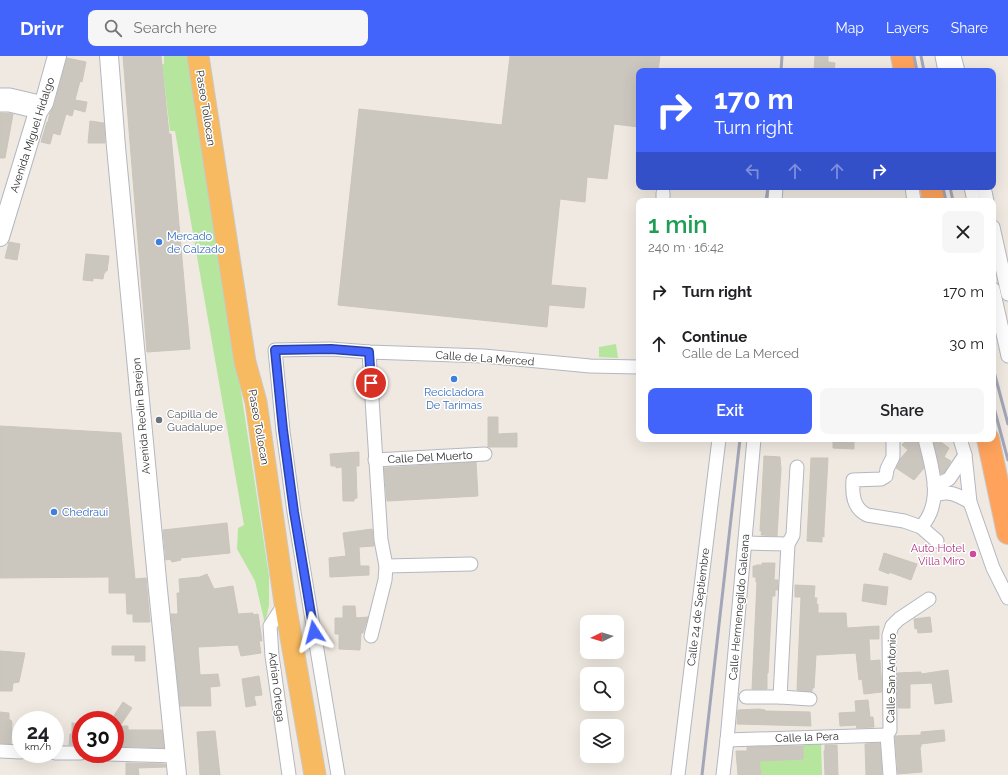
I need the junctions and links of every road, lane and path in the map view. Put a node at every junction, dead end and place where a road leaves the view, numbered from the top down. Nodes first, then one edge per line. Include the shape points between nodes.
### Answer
1 (57, 56) edge
2 (109, 56) edge
3 (198, 56) edge
4 (896, 56) edge
5 (902, 56) edge
6 (942, 56) edge
7 (954, 56) edge
8 (895, 68) edge
9 (904, 68) edge
10 (944, 68) edge
11 (957, 68) edge
12 (5, 100) edge
13 (41, 108) junction
14 (0, 237) edge
15 (996, 240) edge
16 (1008, 294) edge
17 (996, 302) edge
18 (369, 352) junction
19 (1008, 356) edge
20 (636, 367) edge
21 (718, 442) edge
22 (754, 442) edge
23 (893, 442) edge
24 (926, 442) edge
25 (961, 442) edge
26 (989, 442) edge
27 (486, 454) dead end
28 (965, 455) junction
29 (375, 460) junction
30 (797, 467) dead end
31 (935, 490) junction
32 (970, 502) junction
33 (921, 527) junction
34 (1008, 533) edge
35 (937, 541) dead end
36 (746, 543) junction
37 (788, 544) junction
38 (471, 564) dead end
39 (386, 566) junction
40 (1008, 598) edge
41 (929, 599) dead end
42 (285, 603) junction
43 (371, 636) dead end
44 (780, 696) junction
45 (746, 697) dead end
46 (810, 699) dead end
47 (887, 735) junction
48 (727, 740) junction
49 (0, 751) edge
50 (12, 752) edge
51 (124, 754) edge
52 (176, 756) junction
53 (337, 771) edge
54 (178, 775) edge
55 (289, 775) edge
56 (315, 775) edge
57 (678, 775) edge
58 (722, 775) edge
59 (890, 775) edge

1 - 13 main road, Avenida Miguel Hidalgo
2 - 52 main road, Avenida Reolin Barejon via 156,575
3 - 42 highway, Paseo Tollocan via 245,362 256,402
4 - 8 street
5 - 9 highway
6 - 10 street
7 - 11 street
12 - 13 street
13 - 14 main road, Avenida Miguel Hidalgo
15 - 16 street
17 - 19 street
18 - 20 street, Calle de La Merced via 484,356 590,366
18 - 29 street
18 - 53 street, Calle de La Merced via 331,349 275,350 294,512
21 - 57 street, Calle 24 de Septiembre
22 - 36 street, Calle Hermenegildo Galeana
23 - 33 street via 893,457 886,476 881,479 853,480 852,495 862,513
24 - 31 street
25 - 28 street
26 - 34 highway
27 - 29 street, Calle Del Muerto
28 - 31 street via 948,479
28 - 32 street
29 - 39 street via 381,540
30 - 37 street via 793,535
31 - 32 street via 957,494
31 - 33 street via 931,512
32 - 40 street via 992,568
33 - 35 street
36 - 37 street
36 - 48 street, Calle Hermenegildo Galeana
37 - 44 street
38 - 39 street
39 - 43 street
41 - 47 street, Calle San Antonio via 899,619 889,634 890,730
42 - 55 street, Adrian Ortega via 270,626
42 - 56 highway, Paseo Tollocan
44 - 45 street
44 - 46 street
47 - 48 street, Calle la Pera
47 - 59 street, Calle San Antonio
48 - 58 street, Calle Hermenegildo Galeana
49 - 50 street
51 - 52 street
52 - 54 main road, Avenida Reolin Barejon

